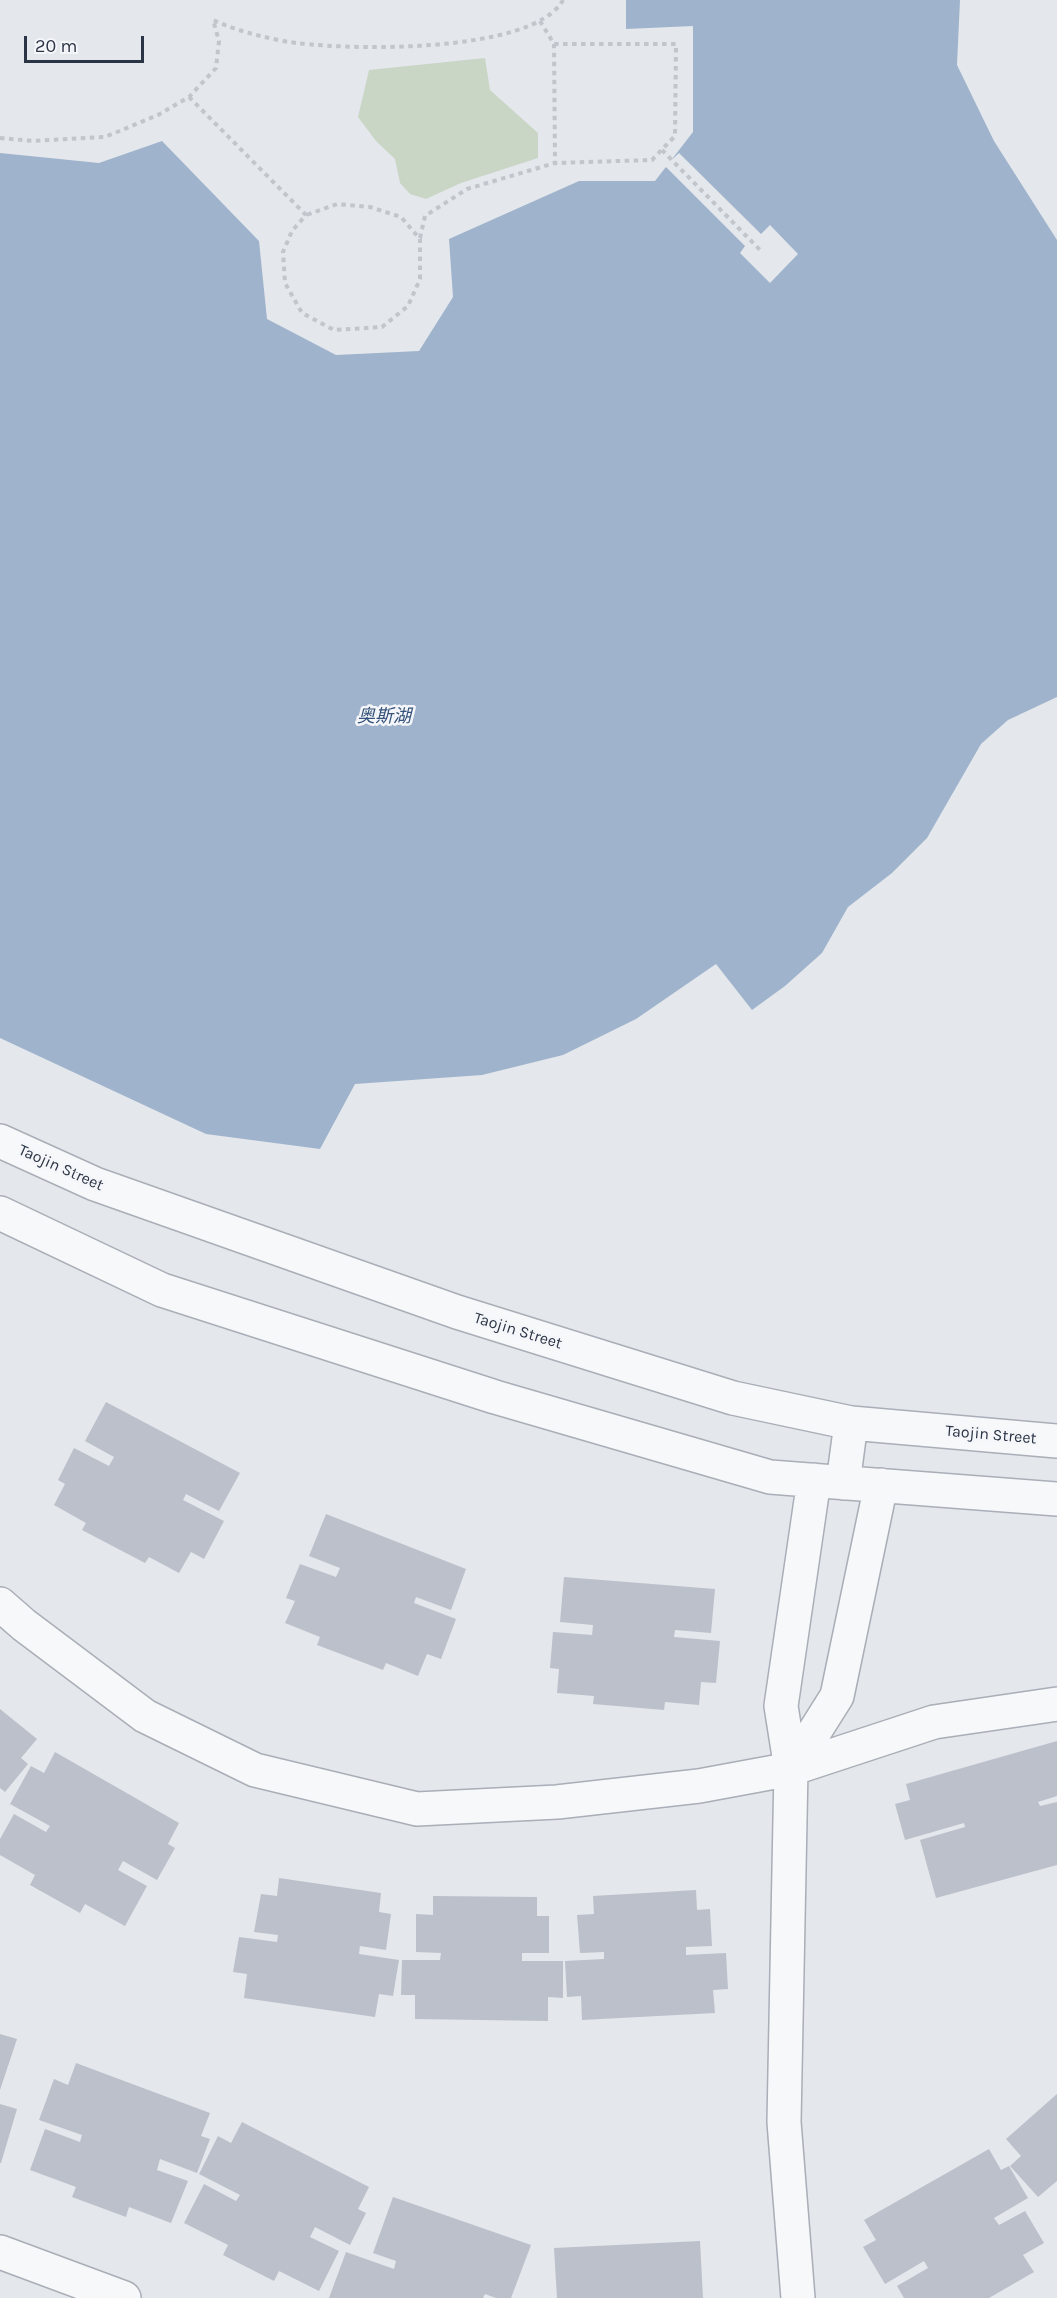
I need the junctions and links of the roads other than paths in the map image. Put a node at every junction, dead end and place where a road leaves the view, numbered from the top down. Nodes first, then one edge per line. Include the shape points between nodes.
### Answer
1 (0, 1141) edge
2 (0, 1213) edge
3 (851, 1423) junction
4 (1057, 1441) edge
5 (829, 1481) junction
6 (881, 1485) junction
7 (1057, 1499) edge
8 (0, 1604) edge
9 (1057, 1704) edge
10 (791, 1769) junction
11 (0, 2252) edge
12 (124, 2298) edge
13 (798, 2298) edge

1 - 3 street, Taojin Street via 95,1184 457,1312 733,1398
2 - 5 street via 162,1290 495,1397 770,1477
3 - 4 street, Taojin Street
3 - 5 street
5 - 6 street
5 - 10 street via 781,1706
6 - 7 street
6 - 10 street via 837,1696
8 - 10 street via 146,1716 255,1770 417,1809 557,1802 699,1786
9 - 10 street via 934,1722
10 - 13 street via 784,2122
11 - 12 street

